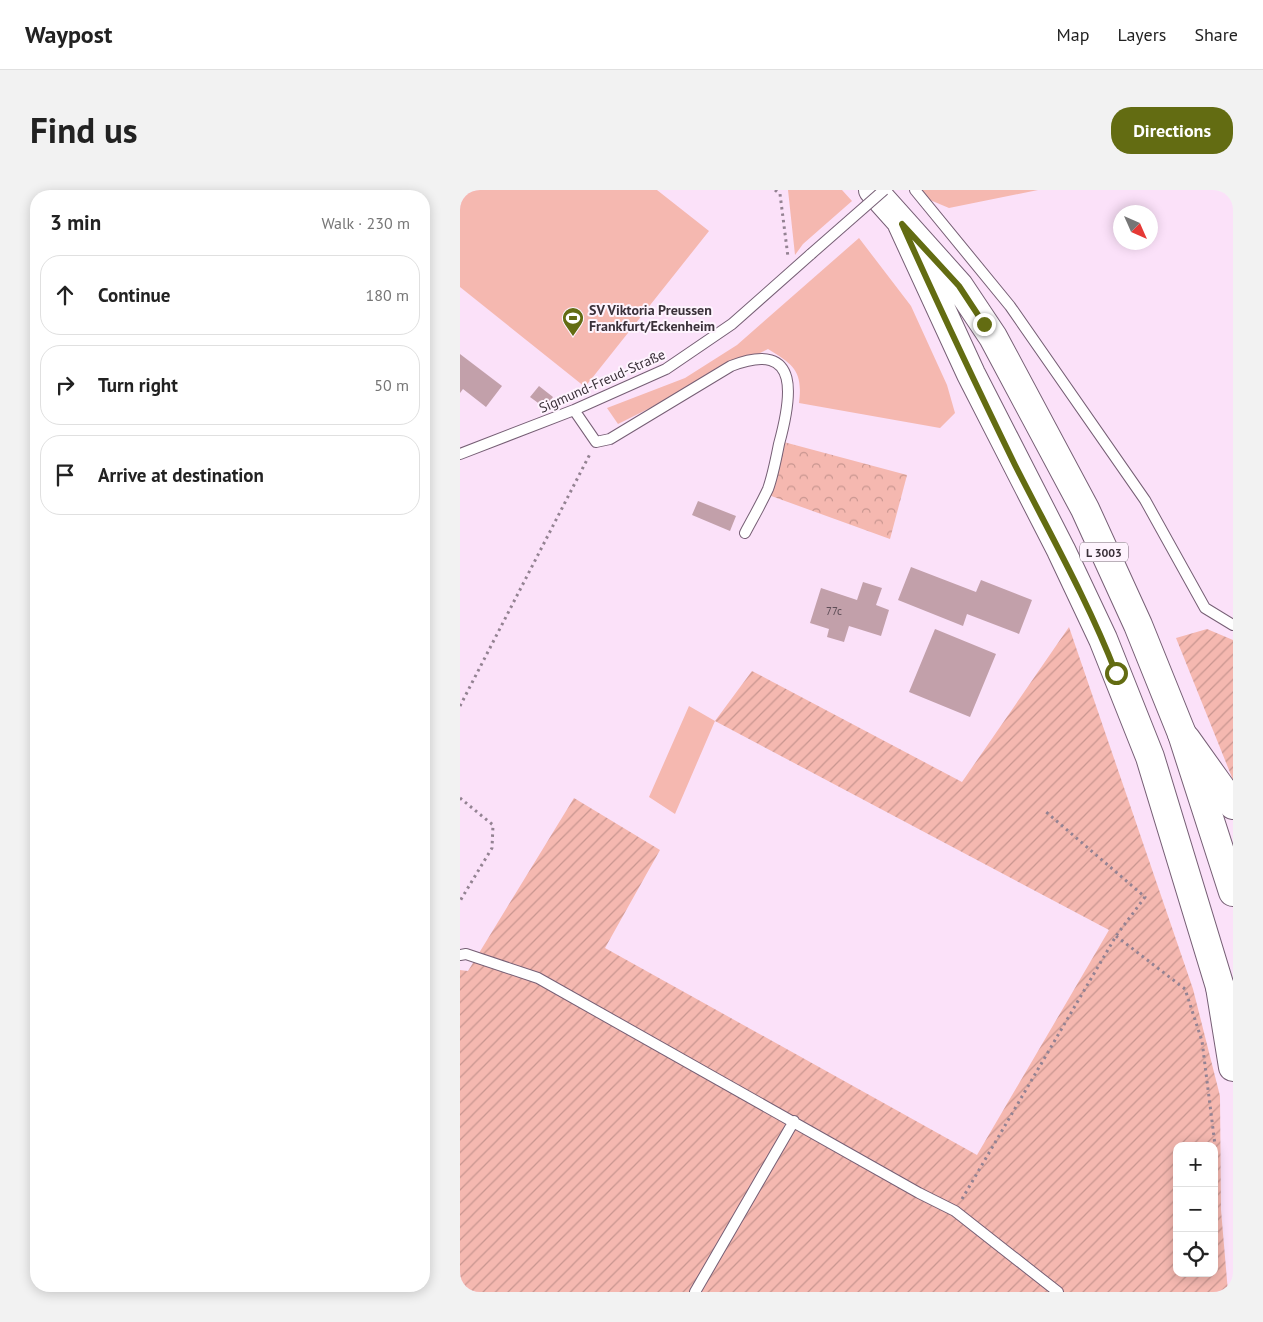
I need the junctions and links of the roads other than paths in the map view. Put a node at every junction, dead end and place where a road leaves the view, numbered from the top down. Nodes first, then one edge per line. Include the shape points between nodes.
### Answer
1 (873, 190) edge
2 (884, 190) edge
3 (915, 190) edge
4 (902, 224) junction
5 (574, 410) junction
6 (460, 454) edge
7 (746, 533) dead end
8 (1233, 625) edge
9 (1182, 734) junction
10 (1233, 805) edge
11 (1233, 892) edge
12 (460, 955) edge
13 (1220, 987) junction
14 (1233, 1023) edge
15 (1233, 1067) edge
16 (794, 1121) junction
17 (695, 1292) edge
18 (1058, 1292) edge

1 - 4 main road, L 3003
2 - 5 lane, Sigmund-Freud-Straße, bridge via 732,324 674,364
3 - 8 lane via 1010,306 1145,500 1205,608
4 - 9 main road, L 3003 via 959,286 1014,375 1085,509 1138,625
4 - 13 main road, L 3003 via 971,374 1103,639 1150,757
5 - 6 lane, Sigmund-Freud-Straße
5 - 7 lane via 596,442 610,439 731,366 749,359 765,359 778,365 786,375 790,391 788,410 768,487
9 - 10 main road, L 3003
9 - 11 main road
12 - 16 lane via 466,954 538,978
13 - 14 main road
13 - 15 main road, L 3003
16 - 17 lane
16 - 18 lane via 919,1193 955,1210

